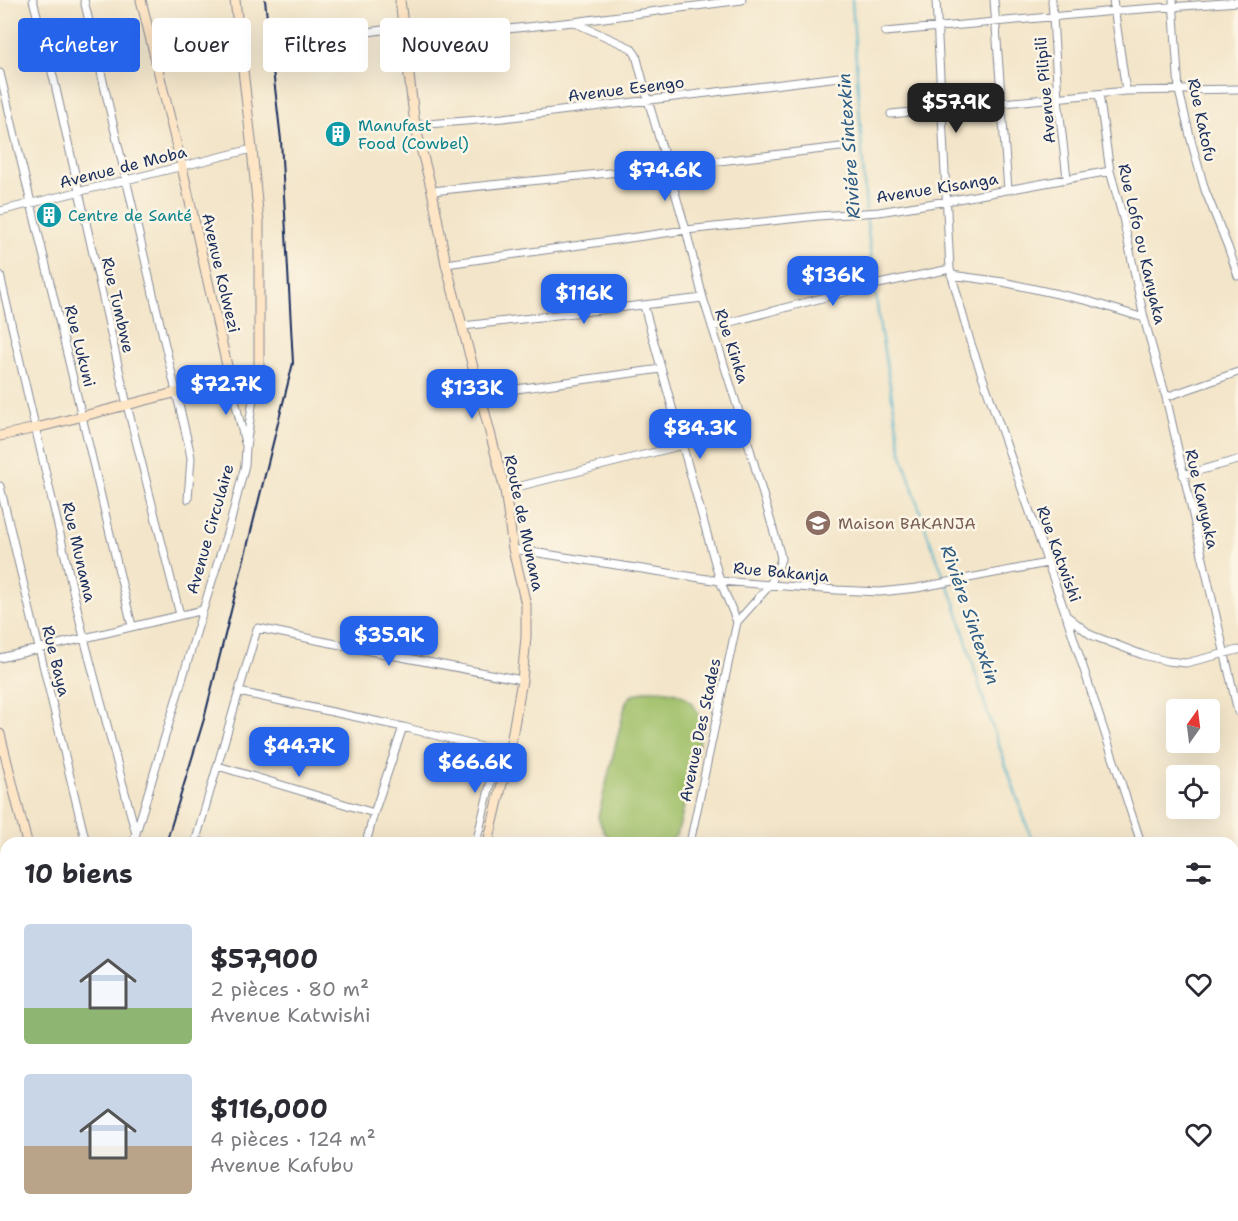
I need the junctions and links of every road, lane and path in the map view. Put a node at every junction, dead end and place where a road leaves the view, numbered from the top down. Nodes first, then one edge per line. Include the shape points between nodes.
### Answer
1 (33, 0) edge
2 (84, 0) edge
3 (141, 0) edge
4 (235, 0) edge
5 (400, 0) edge
6 (742, 0) edge
7 (936, 0) edge
8 (994, 0) edge
9 (1052, 0) edge
10 (1113, 0) edge
11 (1238, 2) edge
12 (1173, 3) edge
13 (691, 4) edge
14 (1115, 11) junction
15 (1053, 17) junction
16 (402, 18) edge
17 (573, 22) junction
18 (996, 22) junction
19 (938, 27) junction
20 (510, 29) edge
21 (885, 32) dead end
22 (409, 72) edge
23 (0, 73) edge
24 (839, 78) dead end
25 (1238, 88) edge
26 (1126, 91) junction
27 (1179, 91) junction
28 (1099, 94) junction
29 (1058, 99) junction
30 (648, 100) junction
31 (1000, 103) junction
32 (942, 109) junction
33 (891, 114) dead end
34 (416, 125) junction
35 (849, 146) dead end
36 (252, 149) junction
37 (182, 166) junction
38 (668, 167) junction
39 (1110, 171) junction
40 (1067, 178) junction
41 (125, 180) junction
42 (1008, 190) junction
43 (79, 191) junction
44 (432, 191) junction
45 (947, 201) junction
46 (31, 203) junction
47 (0, 210) edge
48 (686, 230) junction
49 (446, 264) junction
50 (950, 272) junction
51 (0, 275) edge
52 (1238, 276) edge
53 (703, 298) junction
54 (644, 306) junction
55 (1144, 318) junction
56 (463, 326) junction
57 (712, 327) junction
58 (661, 369) junction
59 (257, 371) junction
60 (1238, 372) edge
61 (230, 379) junction
62 (176, 392) junction
63 (480, 394) junction
64 (1166, 398) junction
65 (127, 405) junction
66 (82, 415) junction
67 (36, 428) junction
68 (0, 436) edge
69 (683, 445) junction
70 (246, 447) junction
71 (1238, 460) edge
72 (1183, 475) junction
73 (0, 486) edge
74 (505, 490) junction
75 (188, 499) dead end
76 (513, 549) junction
77 (1047, 563) junction
78 (720, 581) junction
79 (770, 585) junction
80 (203, 610) junction
81 (180, 615) junction
82 (1066, 615) junction
83 (737, 622) junction
84 (132, 626) junction
85 (84, 638) junction
86 (38, 648) junction
87 (1238, 650) edge
88 (1224, 653) junction
89 (0, 658) edge
90 (522, 680) junction
91 (239, 692) junction
92 (1238, 712) edge
93 (403, 728) junction
94 (0, 734) edge
95 (498, 752) junction
96 (509, 754) junction
97 (218, 766) junction
98 (374, 813) junction
99 (136, 834) junction
100 (26, 837) edge
101 (85, 837) edge
102 (135, 837) edge
103 (197, 837) edge
104 (368, 837) edge
105 (477, 837) edge
106 (489, 837) edge
107 (691, 837) edge
108 (1139, 837) edge

1 - 43 street, Rue Tumbwe
2 - 41 street
3 - 37 street, Avenue Kolwezi
4 - 36 street, Avenue Circulaire
5 - 16 street, Route de Munana
6 - 13 street
7 - 19 street, Rue Katwishi
8 - 18 street
9 - 15 street, Avenue Pilipili
10 - 14 street
11 - 12 street
12 - 14 street
12 - 27 street, Rue Katofu
13 - 17 street
14 - 15 street
14 - 26 street
15 - 18 street
15 - 29 street, Avenue Pilipili
17 - 20 street
17 - 30 street, Rue Kinka via 632,48
18 - 19 street
18 - 31 street
19 - 21 street
19 - 32 street, Rue Katwishi
22 - 34 street, Route de Munana
23 - 46 street, Rue Lukuni
24 - 30 street, Avenue Esengo
25 - 27 street
26 - 27 street
26 - 28 street
27 - 52 street, Rue Katofu via 1204,190
28 - 29 street
28 - 39 street, Rue Lofo ou Kanyaka
29 - 31 street
29 - 40 street, Avenue Pilipili
30 - 34 street, Avenue Esengo
30 - 38 street, Rue Kinka
31 - 32 street
31 - 42 street
32 - 33 street
32 - 45 street, Rue Katwishi
34 - 44 street, Route de Munana
35 - 38 street
36 - 37 street, Avenue de Moba
36 - 59 street, Avenue Circulaire via 259,223
37 - 41 street, Avenue de Moba
37 - 61 street, Avenue Kolwezi
38 - 44 street
38 - 48 street, Rue Kinka
39 - 40 street, Avenue Kisanga
39 - 55 street, Rue Lofo ou Kanyaka
40 - 42 street, Avenue Kisanga
41 - 43 street, Avenue de Moba
41 - 62 street
42 - 45 street, Avenue Kisanga
43 - 46 street, Avenue de Moba
43 - 65 street, Rue Tumbwe
44 - 49 street, Route de Munana
45 - 48 street, Avenue Kisanga via 879,212
45 - 50 street, Rue Katwishi
46 - 47 street, Avenue de Moba
46 - 66 street, Rue Lukuni
48 - 49 street, Avenue Kisanga
48 - 53 street, Rue Kinka
49 - 56 street, Route de Munana
50 - 55 street via 1085,300
50 - 57 street via 864,287
50 - 77 street, Rue Katwishi
51 - 67 street, Rue Munama
53 - 54 street
53 - 57 street, Rue Kinka
54 - 56 street
54 - 58 street
55 - 64 street, Rue Lofo ou Kanyaka
56 - 63 street, Route de Munana
57 - 79 street, Rue Kinka via 780,553
58 - 63 street
58 - 69 street
59 - 61 street
59 - 70 street, Avenue Circulaire
60 - 64 street
61 - 62 street
61 - 70 street
62 - 65 street
62 - 75 street via 191,458
63 - 74 street, Route de Munana
64 - 72 street, Rue Kanyaka
65 - 66 street
65 - 81 street, Rue Tumbwe
66 - 67 street
66 - 84 street, Rue Lukuni
67 - 68 street
67 - 85 street, Rue Munama
69 - 74 street
69 - 78 street
70 - 80 street, Avenue Circulaire via 231,520
71 - 72 street
72 - 88 street, Rue Kanyaka
73 - 86 street, Rue Baya
74 - 76 street, Route de Munana
76 - 78 street, Rue Bakanja
76 - 90 street, Route de Munana via 526,605
77 - 79 street, Rue Bakanja via 880,592
77 - 82 street, Rue Katwishi
78 - 79 street, Rue Bakanja
78 - 83 street
79 - 83 street, Rue Kinka
80 - 81 street
80 - 99 street, Avenue Circulaire
81 - 84 street
82 - 88 street via 1091,635 1159,659 1186,663
82 - 108 street, Rue Katwishi
83 - 107 street, Avenue Des Stades
84 - 85 street
85 - 86 street
85 - 99 street, Rue Munama
86 - 89 street
86 - 101 street, Rue Baya
87 - 88 street
88 - 92 street, Rue Kanyaka
90 - 91 street via 258,627
90 - 96 street, Route de Munana
91 - 93 street
91 - 97 street
93 - 95 street
93 - 98 street
94 - 100 street
95 - 96 street
95 - 105 street
96 - 106 street, Route de Munana
97 - 98 street
97 - 103 street
98 - 104 street
99 - 102 street, Avenue Circulaire

